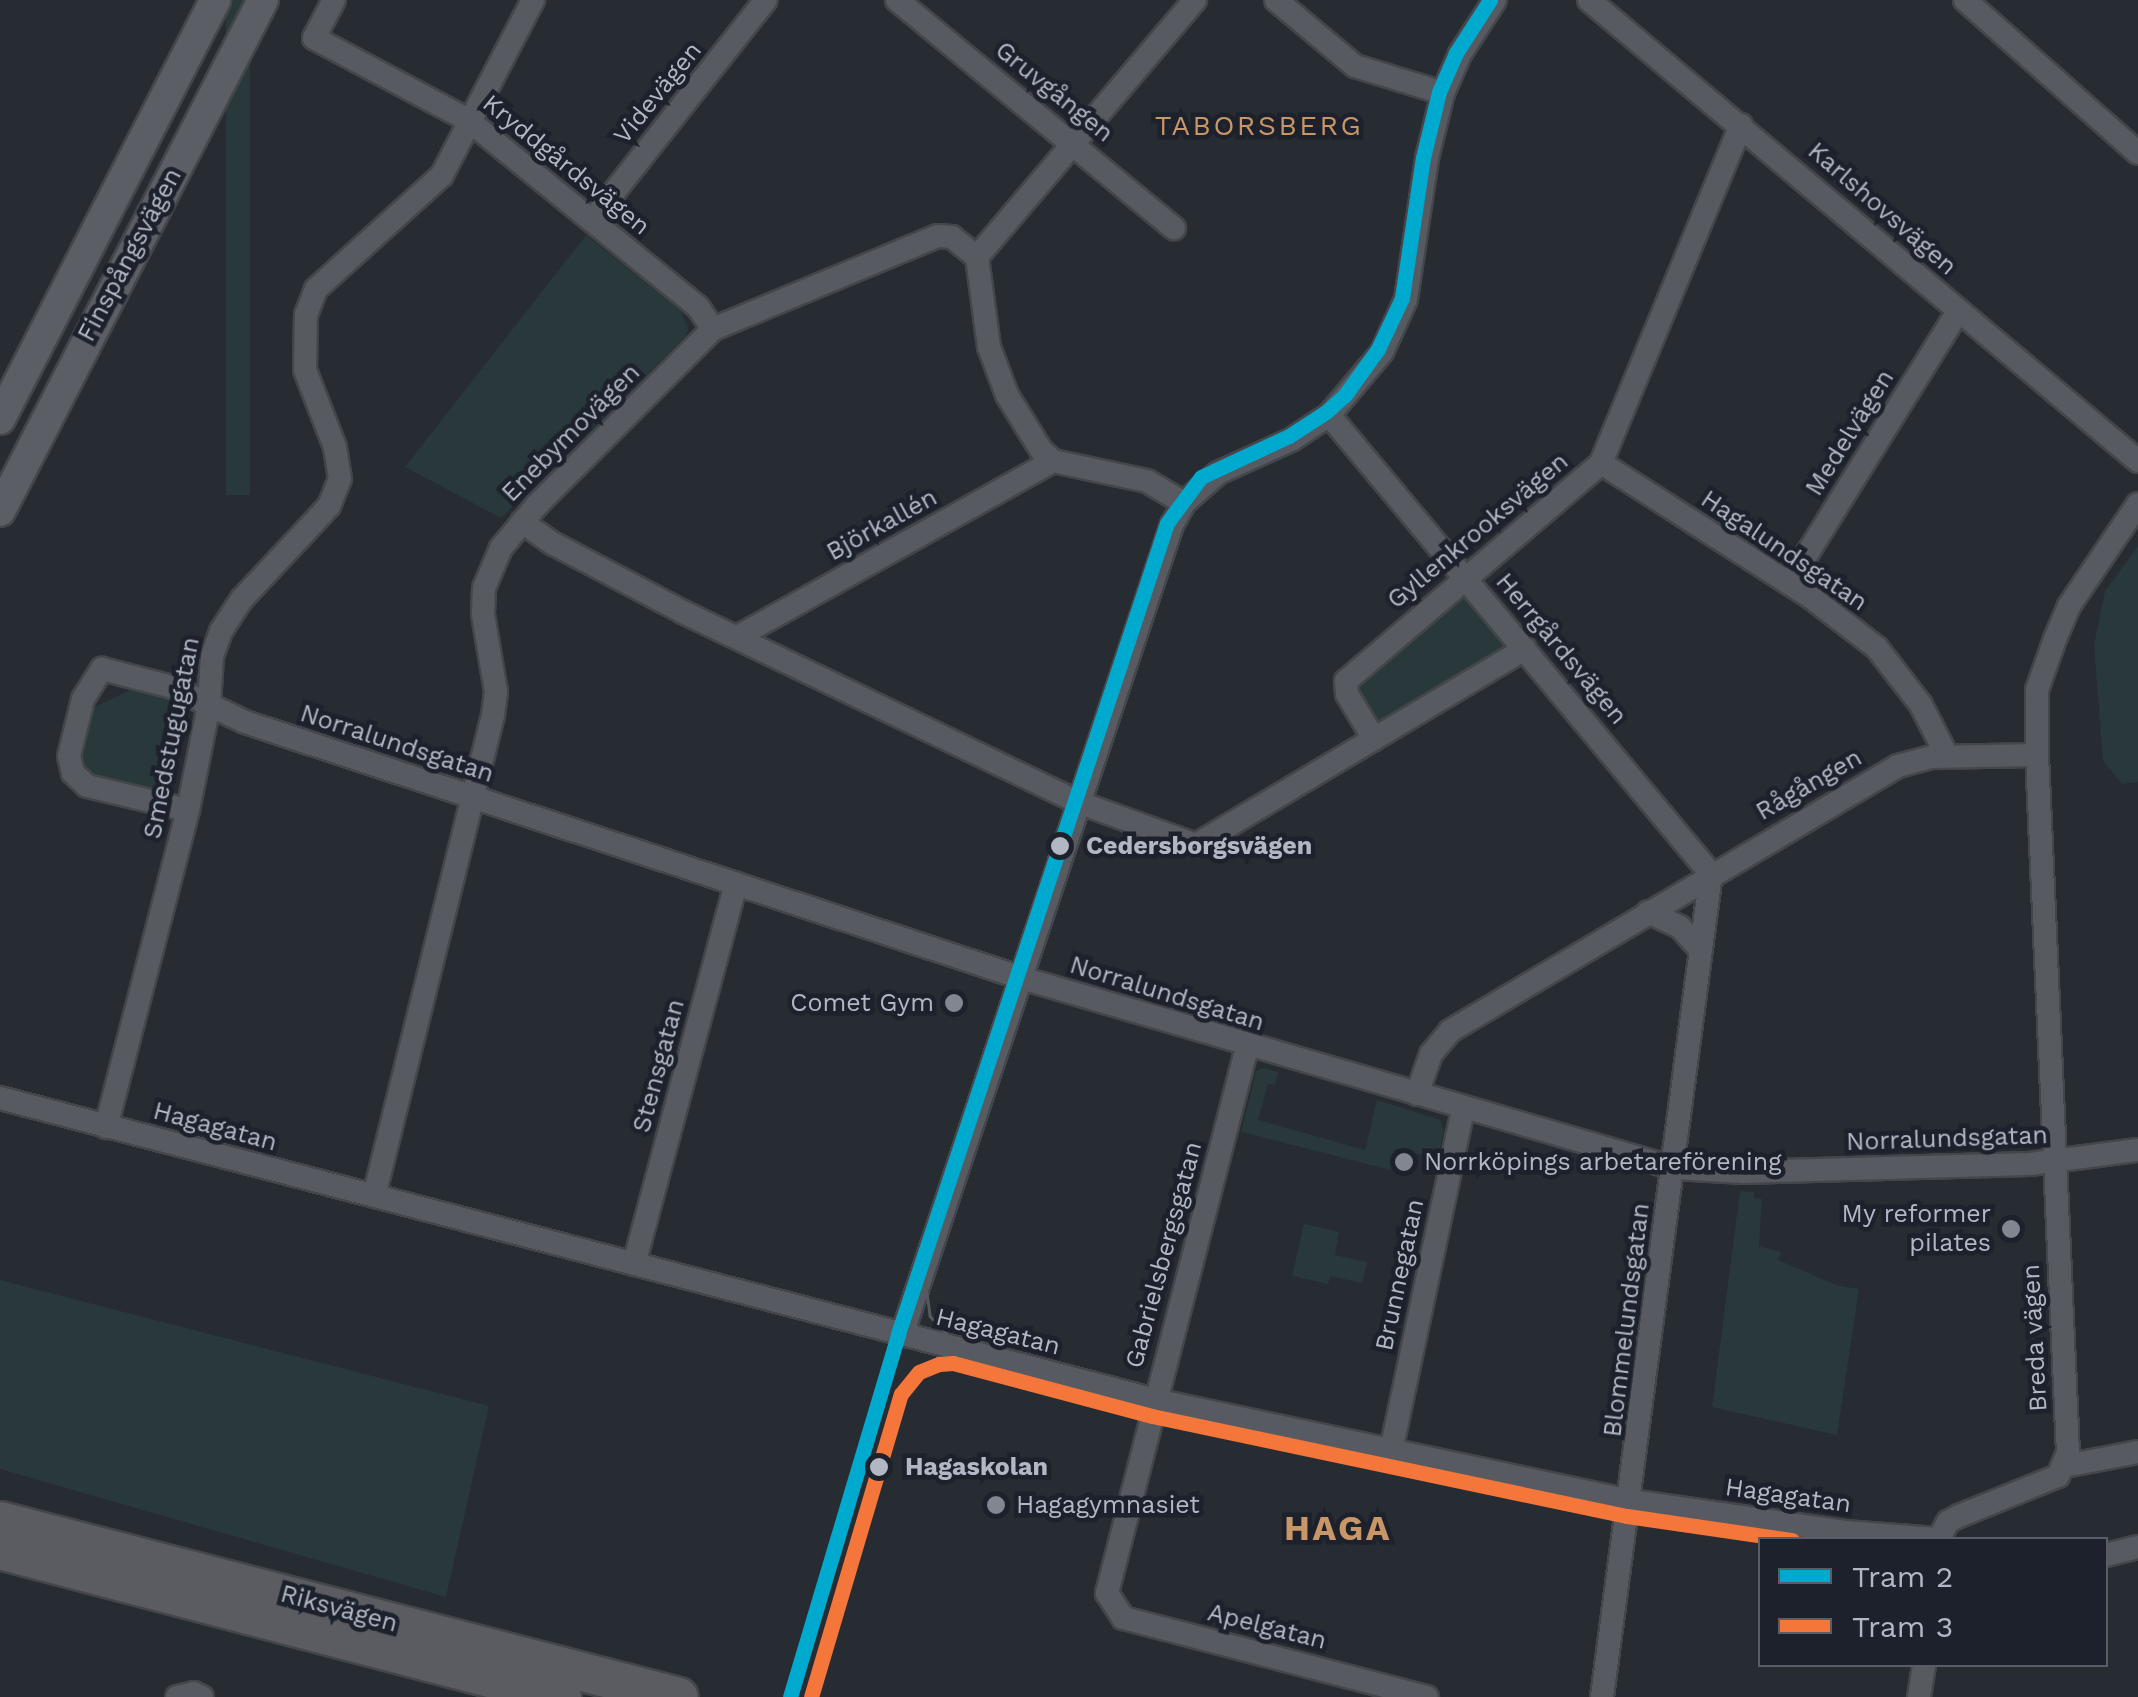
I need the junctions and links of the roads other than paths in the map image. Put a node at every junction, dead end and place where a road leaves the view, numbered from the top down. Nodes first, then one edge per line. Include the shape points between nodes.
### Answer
1 (215, 0) edge
2 (263, 0) edge
3 (334, 0) edge
4 (533, 0) edge
5 (766, 0) edge
6 (897, 0) edge
7 (1196, 0) edge
8 (1276, 0) edge
9 (1495, 0) edge
10 (1589, 0) edge
11 (1965, 0) edge
12 (1443, 93) junction
13 (468, 120) junction
14 (1741, 125) junction
15 (1073, 143) junction
16 (2138, 153) edge
17 (592, 220) junction
18 (1174, 228) dead end
19 (977, 257) junction
20 (1958, 312) junction
21 (714, 329) junction
22 (1329, 415) junction
23 (0, 419) edge
24 (1053, 461) junction
25 (2138, 461) edge
26 (1602, 463) junction
27 (1184, 503) junction
28 (2138, 504) edge
29 (0, 511) edge
30 (522, 522) junction
31 (1466, 578) junction
32 (1788, 583) junction
33 (737, 637) junction
34 (1525, 649) junction
35 (208, 705) junction
36 (1374, 739) junction
37 (2037, 755) junction
38 (1947, 756) junction
39 (472, 798) junction
40 (1079, 803) junction
41 (188, 810) junction
42 (1711, 874) junction
43 (736, 882) junction
44 (1648, 912) junction
45 (1701, 950) junction
46 (1021, 978) junction
47 (1247, 1047) junction
48 (1417, 1094) junction
49 (0, 1098) edge
50 (1463, 1110) junction
51 (106, 1127) junction
52 (2138, 1150) edge
53 (2054, 1163) junction
54 (1674, 1168) junction
55 (374, 1196) junction
56 (634, 1264) junction
57 (902, 1336) junction
58 (1155, 1400) junction
59 (1390, 1451) junction
60 (2138, 1452) edge
61 (2065, 1466) junction
62 (0, 1494) edge
63 (1631, 1502) junction
64 (0, 1522) edge
65 (1912, 1537) edge
66 (1939, 1537) edge
67 (2138, 1547) edge
68 (0, 1550) edge
69 (2108, 1554) edge
70 (0, 1573) edge
71 (164, 1578) junction
72 (1107, 1593) joint
73 (1924, 1667) edge
74 (562, 1697) edge
75 (679, 1697) edge
76 (1426, 1697) edge
77 (1602, 1697) edge
78 (1920, 1697) edge

1 - 23 main road, Finspångsvägen
2 - 29 main road, Finspångsvägen
3 - 13 street, Kryddgårdsvägen via 314,38
4 - 13 street, Smedstugugatan
5 - 17 street, Videvägen
6 - 15 street, Gruvgången
7 - 15 street
8 - 12 street via 1355,66
9 - 12 street
10 - 14 street, Karlshovsvägen
11 - 16 street
12 - 22 street via 1402,311 1366,376
13 - 17 street, Kryddgårdsvägen
13 - 35 street, Smedstugugatan via 442,175 316,289 306,315 306,370 340,479 329,506 242,599 221,631
14 - 20 street, Karlshovsvägen
14 - 26 street, Gyllenkrooksvägen
15 - 18 street, Gruvgången
15 - 19 street
17 - 21 street, Kryddgårdsvägen via 698,307
19 - 21 street, Enebymovägen via 952,237 938,236
19 - 24 street via 994,360 1022,422
20 - 25 street, Karlshovsvägen
20 - 32 street, Medelvägen
21 - 30 street, Enebymovägen
22 - 27 street via 1218,473
22 - 31 street, Herrgårdsvägen
24 - 27 street via 1148,481
24 - 33 street, Björkallén
26 - 31 street, Gyllenkrooksvägen
26 - 32 street, Hagalundsgatan
27 - 40 street
28 - 37 street via 2054,639 2037,690
30 - 33 street
30 - 39 street, Enebymovägen via 501,548 484,588 496,692
31 - 34 street, Herrgårdsvägen
31 - 36 street, Gyllenkrooksvägen via 1346,681
32 - 38 street, Hagalundsgatan via 1877,648 1921,706
33 - 40 street
34 - 36 street
34 - 42 street, Herrgårdsvägen
35 - 39 street, Norralundsgatan
35 - 41 street, Smedstugugatan
35 - 41 street, Norralundsgatan via 172,687 102,669 82,698 70,756 87,786
36 - 40 street via 1196,845
37 - 38 street, Rågången
37 - 53 street, Breda vägen
38 - 42 street, Rågången via 1898,766
39 - 43 street, Norralundsgatan
39 - 55 street, Enebymovägen
40 - 46 street
41 - 51 street, Smedstugugatan
42 - 44 street, Rågången
42 - 45 street, Blommelundsgatan
43 - 46 street, Norralundsgatan
43 - 56 street, Stensgatan
44 - 45 street via 1680,927
44 - 48 street, Rågången via 1450,1032 1431,1054
45 - 54 street, Blommelundsgatan
46 - 47 street, Norralundsgatan
46 - 57 street
47 - 48 street, Norralundsgatan
47 - 58 street, Gabrielsbergsgatan
48 - 50 street, Norralundsgatan
49 - 51 street, Hagagatan
50 - 54 street, Norralundsgatan
50 - 59 street, Brunnegatan
51 - 55 street, Hagagatan
52 - 53 street, Norralundsgatan
53 - 54 street, Norralundsgatan
53 - 61 street, Breda vägen
54 - 63 street, Blommelundsgatan
55 - 56 street, Hagagatan
56 - 57 street, Hagagatan
57 - 58 street, Hagagatan
58 - 59 street, Hagagatan
58 - 72 street, Gabrielsbergsgatan
59 - 63 street, Hagagatan
60 - 61 street
61 - 66 street via 2046,1484 1948,1522
62 - 71 highway
63 - 65 street, Hagagatan
63 - 77 street, Blommelundsgatan
64 - 71 highway, Riksvägen
67 - 69 street
68 - 71 highway, Riksvägen
70 - 71 highway
71 - 74 highway, Riksvägen
71 - 75 highway, Riksvägen
72 - 76 street, Apelgatan via 1123,1618
73 - 78 street

